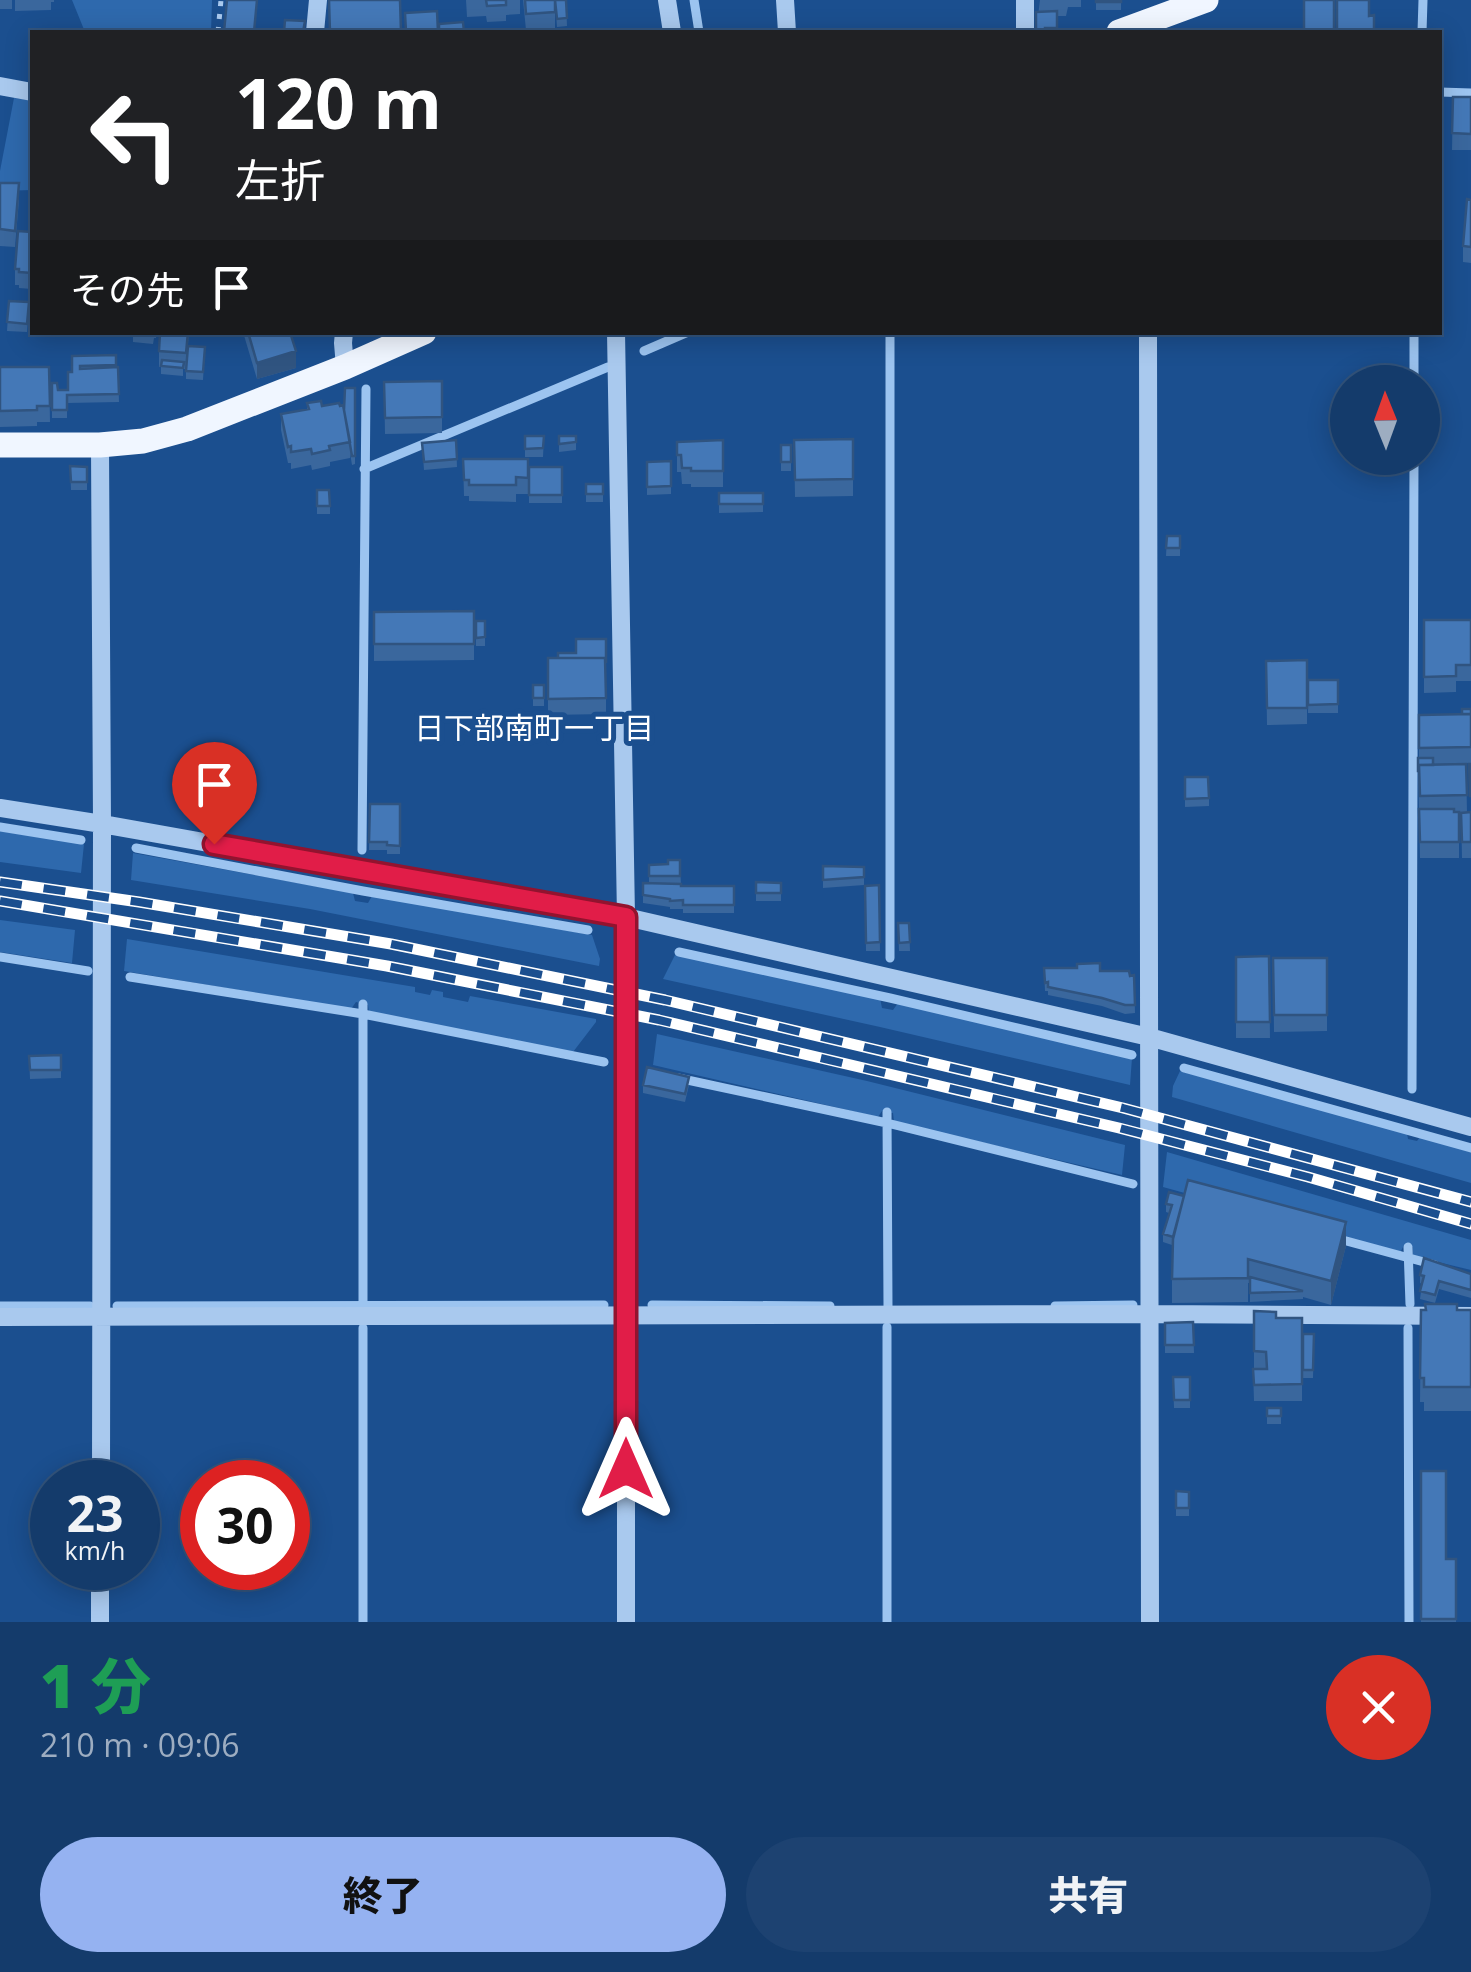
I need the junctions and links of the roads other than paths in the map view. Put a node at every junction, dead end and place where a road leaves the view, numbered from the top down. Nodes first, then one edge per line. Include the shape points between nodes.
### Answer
1 (318, 0) edge
2 (667, 0) edge
3 (785, 0) edge
4 (1024, 0) edge
5 (1206, 0) edge
6 (1148, 26) edge
7 (315, 30) edge
8 (672, 30) edge
9 (787, 30) edge
10 (1025, 30) edge
11 (0, 86) edge
12 (30, 92) edge
13 (344, 335) edge
14 (417, 335) edge
15 (616, 335) edge
16 (1148, 335) edge
17 (345, 367) junction
18 (0, 445) edge
19 (100, 445) junction
20 (0, 808) edge
21 (102, 824) junction
22 (626, 917) junction
23 (1149, 1037) junction
24 (1471, 1128) edge
25 (1151, 1314) junction
26 (626, 1316) junction
27 (1471, 1316) edge
28 (0, 1317) edge
29 (102, 1317) junction
30 (101, 1460) edge
31 (100, 1590) edge
32 (100, 1622) edge
33 (626, 1622) edge
34 (1150, 1622) edge

1 - 7 street
2 - 8 street
3 - 9 street
4 - 10 street
5 - 6 main road
11 - 12 street
13 - 17 street
14 - 17 main road
15 - 22 street
16 - 23 street
17 - 19 main road via 188,428 143,442
18 - 19 main road
19 - 21 street
20 - 21 street
21 - 22 street
21 - 29 street
22 - 23 street
22 - 26 street
23 - 24 street
23 - 25 street
25 - 26 street
25 - 27 street
25 - 34 street
26 - 29 street
26 - 33 street
28 - 29 street
29 - 30 street
31 - 32 street

